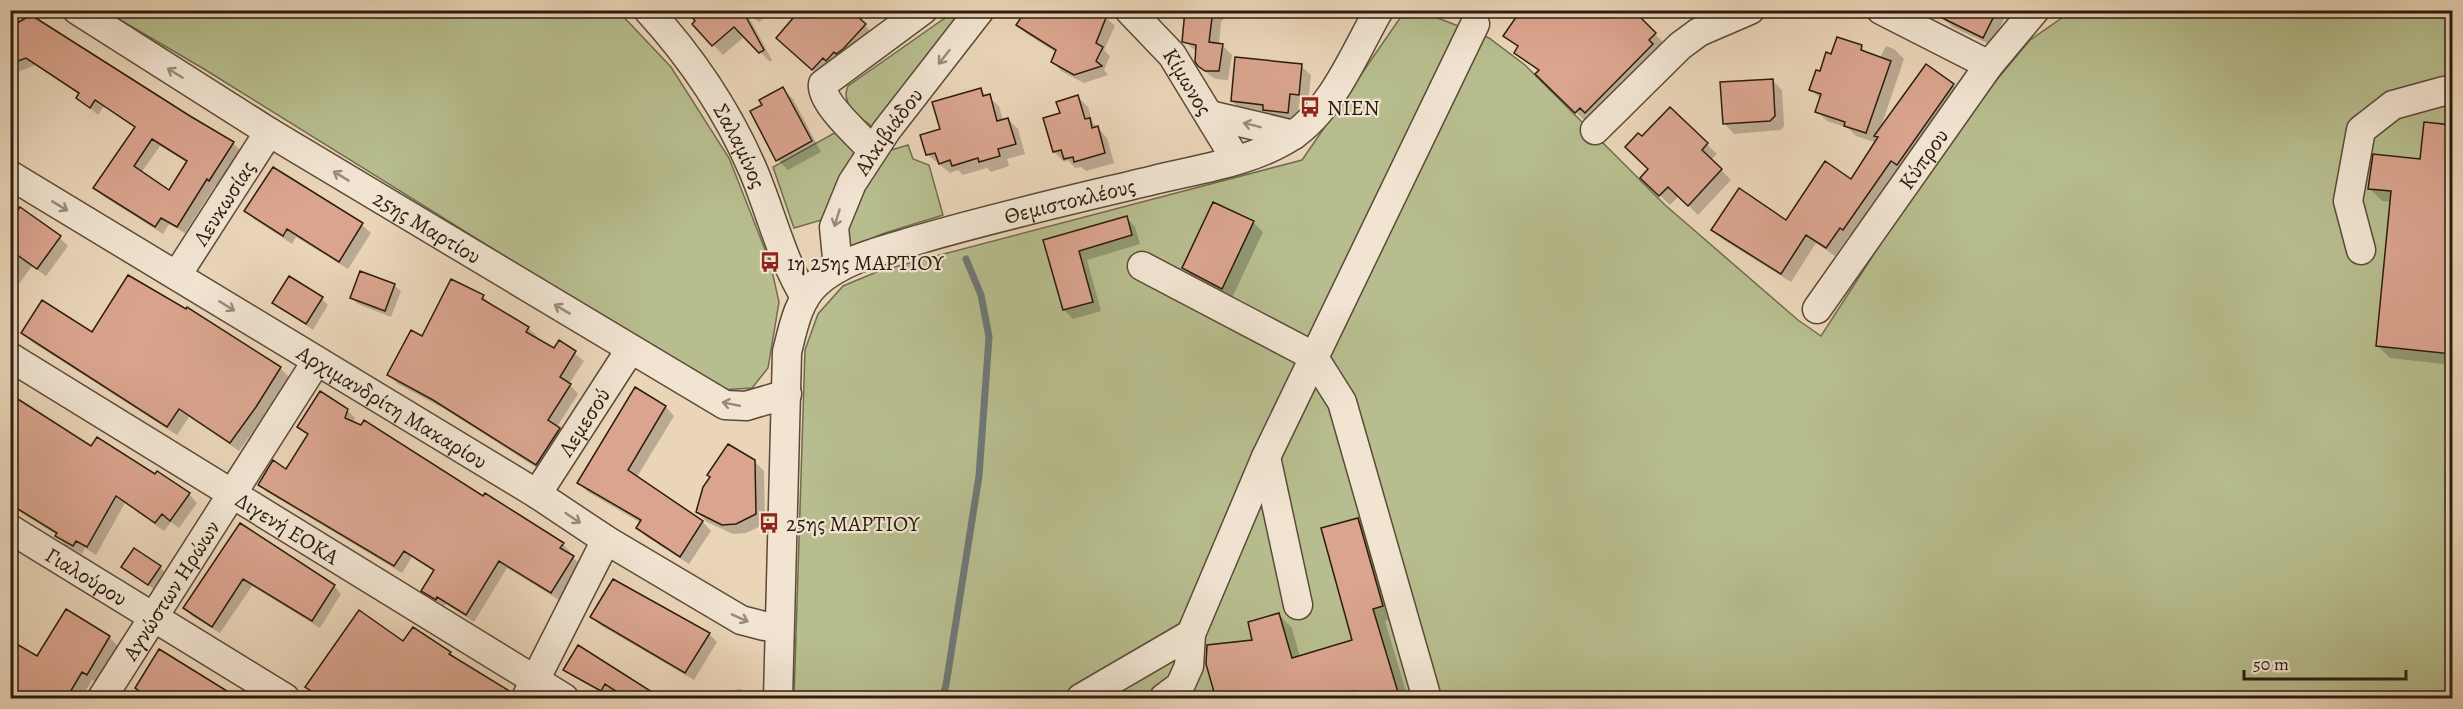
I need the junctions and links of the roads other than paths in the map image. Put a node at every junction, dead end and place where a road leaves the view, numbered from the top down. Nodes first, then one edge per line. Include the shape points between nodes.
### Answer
1 (77, 10) edge
2 (648, 10) edge
3 (923, 10) edge
4 (980, 10) edge
5 (1129, 10) edge
6 (1379, 10) edge
7 (1750, 10) edge
8 (2035, 10) edge
9 (1885, 11) edge
10 (1474, 15) edge
11 (1989, 65) junction
12 (2452, 92) edge
13 (1210, 115) junction
14 (1595, 130) dead end
15 (269, 132) junction
16 (1294, 135) junction
17 (873, 150) junction
18 (1236, 160) junction
19 (14, 184) edge
20 (2361, 250) dead end
21 (1142, 266) dead end
22 (838, 268) junction
23 (177, 275) junction
24 (805, 297) junction
25 (1817, 309) dead end
26 (630, 350) junction
27 (1313, 356) junction
28 (10, 357) edge
29 (316, 362) junction
30 (787, 394) junction
31 (1266, 457) junction
32 (232, 494) junction
33 (537, 494) junction
34 (10, 529) edge
35 (606, 540) junction
36 (1298, 605) dead end
37 (154, 616) junction
38 (779, 626) junction
39 (1191, 634) junction
40 (530, 689) edge
41 (102, 699) edge
42 (285, 699) edge
43 (564, 699) edge
44 (778, 699) edge
45 (1081, 699) edge
46 (1164, 699) edge
47 (1424, 699) edge

15 -> 1 street, 25ης Μαρτίου
2 - 24 street, Σαλαμίνος via 700,76 742,146
3 - 17 street via 824,84 833,108
4 -> 17 street, Αλκιβιάδου
5 - 13 street, Κίμωνος via 1172,55
6 - 16 street, Θεμιστοκλέους via 1334,93
7 - 14 street via 1699,32 1680,46
8 - 11 street, Κύπρου
9 - 11 street
10 - 27 street
11 - 25 street, Κύπρου
12 - 20 street via 2393,105 2361,130 2348,201
16 -> 13 street
13 - 18 street, Κίμωνος
15 - 23 street, Λευκωσίας
26 -> 15 street, 25ης Μαρτίου
16 - 18 street, Θεμιστοκλέους
17 -> 22 street, Αλκιβιάδου via 837,216 834,240
18 - 22 street, Θεμιστοκλέους via 996,218 893,247
19 -> 23 street, Αρχιμανδρίτη Μακαρίου
21 - 27 street
22 - 24 street, Θεμιστοκλέους via 815,284
23 -> 29 street, Αρχιμανδρίτη Μακαρίου
24 - 30 street, Θεμιστοκλέους via 787,352
30 -> 26 street, 25ης Μαρτίου via 746,406 725,405
26 - 33 street, Λεμεσού
27 - 31 street
27 - 47 street via 1342,402
28 - 32 street, Διγενή ΕΟΚΑ
29 - 32 street, Αγνώστων Ηρώων
29 - 33 street, Αρχιμανδρίτη Μακαρίου
30 - 38 street, Θεμιστοκλέους
31 - 36 street
31 - 39 street
32 - 37 street, Αγνώστων Ηρώων
32 - 40 street, Διγενή ΕΟΚΑ
33 -> 35 street, Αρχιμανδρίτη Μακαρίου
34 - 37 street, Γιαλούρου
35 -> 38 street, Αρχιμανδρίτη Μακαρίου via 741,620
35 - 40 street
37 - 41 street, Αγνώστων Ηρώων
37 - 42 street, Γιαλούρου
38 - 44 street, Θεμιστοκλέους
39 - 45 street
39 - 46 street via 1189,666 1180,686
40 - 43 street, Διγενή ΕΟΚΑ

